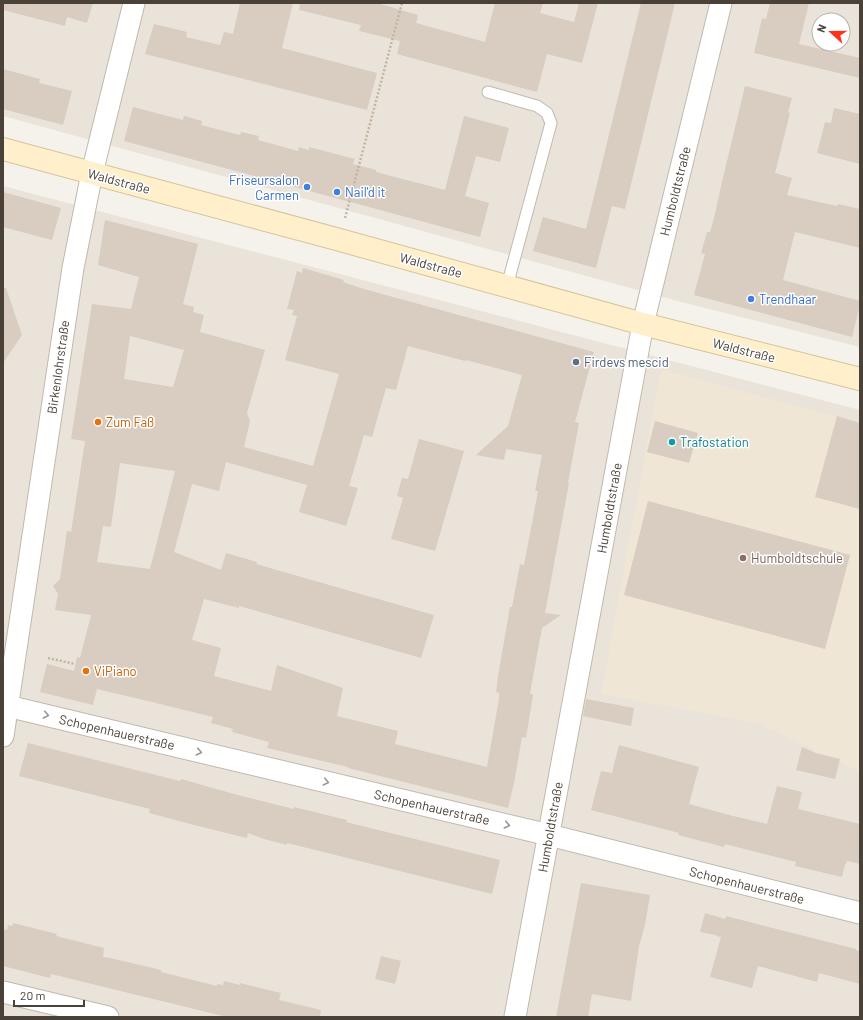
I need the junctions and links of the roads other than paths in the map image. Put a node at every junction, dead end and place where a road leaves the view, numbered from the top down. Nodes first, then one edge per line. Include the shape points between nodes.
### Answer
1 (134, 3) edge
2 (721, 3) edge
3 (488, 92) dead end
4 (3, 149) edge
5 (92, 174) junction
6 (507, 286) junction
7 (643, 324) junction
8 (860, 379) edge
9 (5, 705) edge
10 (3, 736) edge
11 (549, 835) junction
12 (860, 913) edge
13 (3, 992) edge
14 (108, 1017) edge
15 (515, 1017) edge

1 - 5 street, Birkenlohrstraße
2 - 7 street, Humboldtstraße
3 - 6 lane via 536,106 547,113 551,123
4 - 5 main road, Waldstraße
5 - 6 main road, Waldstraße
5 - 9 street, Birkenlohrstraße via 73,268
6 - 7 main road, Waldstraße
7 - 8 main road, Waldstraße
7 - 11 street, Humboldtstraße
9 - 10 street, Birkenlohrstraße
9 -> 11 street, Schopenhauerstraße
11 - 12 street, Schopenhauerstraße
11 - 15 street, Humboldtstraße
13 - 14 street

